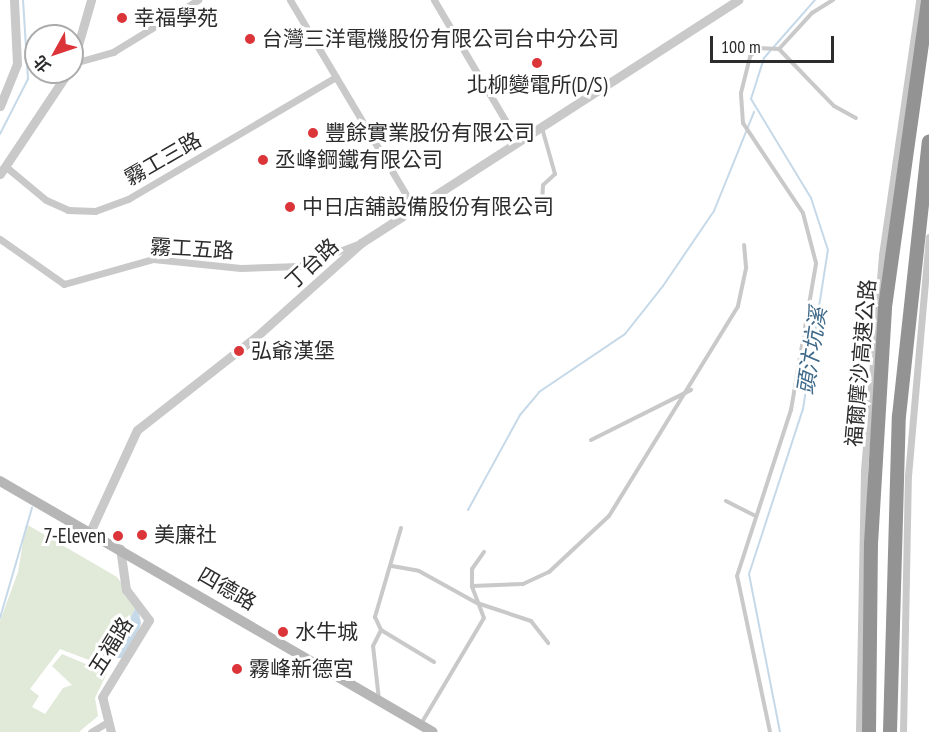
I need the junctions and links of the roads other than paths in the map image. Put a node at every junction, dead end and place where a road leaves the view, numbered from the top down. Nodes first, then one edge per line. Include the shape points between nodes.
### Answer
1 (14, 0) edge
2 (91, 0) edge
3 (198, 0) edge
4 (290, 0) edge
5 (434, 0) edge
6 (738, 0) edge
7 (833, 0) edge
8 (919, 0) edge
9 (928, 0) edge
10 (84, 25) edge
11 (779, 49) junction
12 (84, 61) edge
13 (336, 77) junction
14 (60, 84) edge
15 (0, 106) edge
16 (856, 118) dead end
17 (542, 127) junction
18 (518, 142) junction
19 (929, 142) edge
20 (2, 170) edge
21 (412, 205) junction
22 (542, 205) dead end
23 (929, 237) edge
24 (0, 239) edge
25 (361, 243) junction
26 (744, 245) dead end
27 (691, 389) junction
28 (591, 440) dead end
29 (0, 481) edge
30 (726, 501) dead end
31 (754, 515) junction
32 (401, 528) dead end
33 (90, 532) junction
34 (120, 548) junction
35 (484, 552) dead end
36 (392, 566) junction
37 (472, 586) junction
38 (477, 603) junction
39 (381, 630) junction
40 (548, 643) dead end
41 (434, 662) dead end
42 (379, 700) junction
43 (106, 723) junction
44 (427, 729) edge
45 (91, 732) edge
46 (111, 732) edge
47 (770, 732) edge
48 (859, 732) edge
49 (869, 732) edge
50 (890, 732) edge
51 (903, 732) edge

1 - 15 street via 17,64
2 - 10 street
3 - 12 street via 113,52
4 - 13 street
5 - 18 street
6 - 17 street, 丁台路
7 - 11 lane via 812,13
8 - 48 street via 882,255 864,470
9 - 49 highway, 福爾摩沙高速公路 via 885,307 871,544
11 - 16 lane via 834,106
11 - 31 lane via 759,48 750,56 741,93 743,123 803,213 816,263 791,410
13 - 20 street, 霧工三路 via 128,199 95,211 68,210
13 - 21 street
14 - 20 street
17 - 18 street, 丁台路
17 - 22 lane via 555,174 543,185
18 - 21 street, 丁台路
19 - 50 highway, 福爾摩沙高速公路 via 899,416
21 - 25 street, 丁台路
23 - 51 street via 908,476
24 - 25 street, 霧工五路 via 52,280 76,284 115,267 153,260 241,268 299,266
25 - 33 street, 丁台路 via 257,336 137,430
26 - 27 lane via 746,267 738,306
27 - 28 lane
27 - 37 lane via 609,516 549,572 523,584
29 - 33 main road, 四德路
30 - 31 lane
31 - 47 lane via 737,576
32 - 36 lane
33 - 34 main road, 四德路
34 - 42 main road, 四德路
34 - 43 street, 五福路 via 126,590 148,620 102,697
35 - 37 lane via 472,569
36 - 38 lane via 419,571
36 - 39 lane via 375,617
37 - 38 lane
38 - 40 lane via 531,621
38 - 44 lane via 484,618 478,632 456,657
39 - 41 lane
39 - 42 lane via 373,646
42 - 44 main road, 四德路
43 - 45 street
43 - 46 street, 五福路

